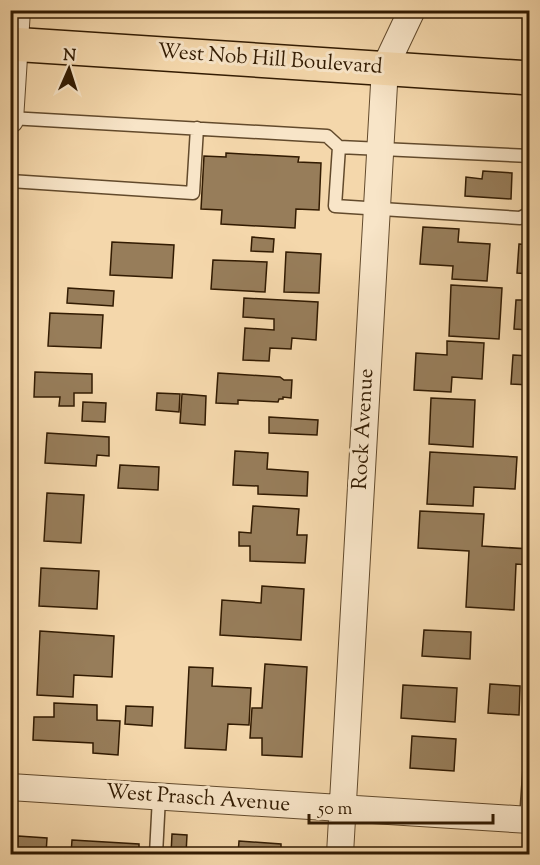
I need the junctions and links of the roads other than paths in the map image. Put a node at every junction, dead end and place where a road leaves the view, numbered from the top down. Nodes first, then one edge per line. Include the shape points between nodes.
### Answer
1 (16, 10) edge
2 (412, 10) edge
3 (13, 44) edge
4 (385, 67) junction
5 (530, 78) edge
6 (11, 119) edge
7 (197, 128) junction
8 (339, 147) junction
9 (380, 150) junction
10 (530, 156) edge
11 (10, 181) edge
12 (377, 208) junction
13 (530, 213) edge
14 (530, 764) edge
15 (10, 787) edge
16 (159, 797) junction
17 (342, 809) junction
18 (528, 820) edge
19 (156, 855) edge
20 (340, 855) edge

1 - 3 street
2 - 4 street, Rock Avenue
3 - 4 main road, West Nob Hill Boulevard
3 - 6 street
4 - 5 main road, West Nob Hill Boulevard
4 - 9 street, Rock Avenue
6 - 7 lane
7 - 8 lane via 327,136
7 - 11 lane via 193,193
8 - 9 lane
8 - 12 lane via 335,206
9 - 10 lane
9 - 12 street, Rock Avenue
12 - 13 lane via 520,218
12 - 17 street, Rock Avenue
14 - 18 lane
15 - 16 street, West Prasch Avenue
16 - 17 street, West Prasch Avenue
16 - 19 lane
17 - 18 street, West Prasch Avenue
17 - 20 street, Rock Avenue

